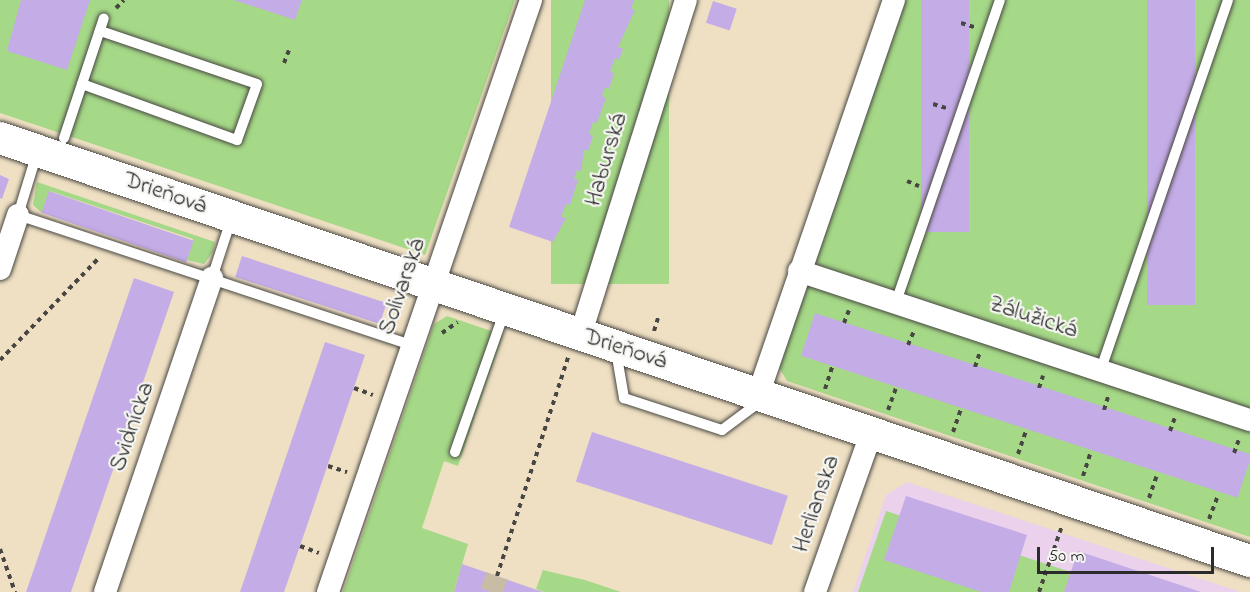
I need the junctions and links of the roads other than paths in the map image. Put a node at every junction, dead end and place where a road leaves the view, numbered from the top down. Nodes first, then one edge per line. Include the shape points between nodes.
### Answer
1 (531, 0) edge
2 (686, 0) edge
3 (1000, 0) edge
4 (1228, 0) edge
5 (892, 1) edge
6 (104, 18) dead end
7 (100, 31) junction
8 (82, 84) junction
9 (0, 138) edge
10 (51, 144) junction
11 (18, 215) junction
12 (232, 217) junction
13 (0, 269) edge
14 (799, 271) junction
15 (212, 279) junction
16 (432, 285) junction
17 (896, 302) junction
18 (505, 310) junction
19 (411, 345) junction
20 (574, 345) junction
21 (616, 347) junction
22 (1101, 369) junction
23 (761, 396) junction
24 (1250, 420) edge
25 (878, 425) junction
26 (455, 452) dead end
27 (1250, 561) edge
28 (105, 592) edge
29 (328, 592) edge
30 (815, 592) edge

1 - 16 street, Solivarská
2 - 20 street, Haburská
3 - 17 lane
4 - 22 lane
5 - 14 street
6 - 7 lane
7 - 8 lane
7 - 8 lane via 257,84 237,140
8 - 10 lane
9 - 10 street, Drieňová
10 - 11 lane
10 - 12 street, Drieňová
11 - 13 street
11 - 15 lane
12 - 15 lane
12 - 16 street, Drieňová
14 - 17 street, Zálužická
14 - 23 street
15 - 19 lane
15 - 28 street, Svidnícka
16 - 18 street, Drieňová
16 - 19 street, Solivarská
17 - 22 street, Zálužická
18 - 20 street, Drieňová
18 - 26 lane
19 - 29 street, Solivarská
20 - 21 street, Drieňová
21 - 23 street, Drieňová
21 - 23 lane via 624,398 635,402 722,430
22 - 24 street, Zálužická
23 - 25 street, Drieňová
25 - 27 street, Drieňová
25 - 30 street, Herlianska

